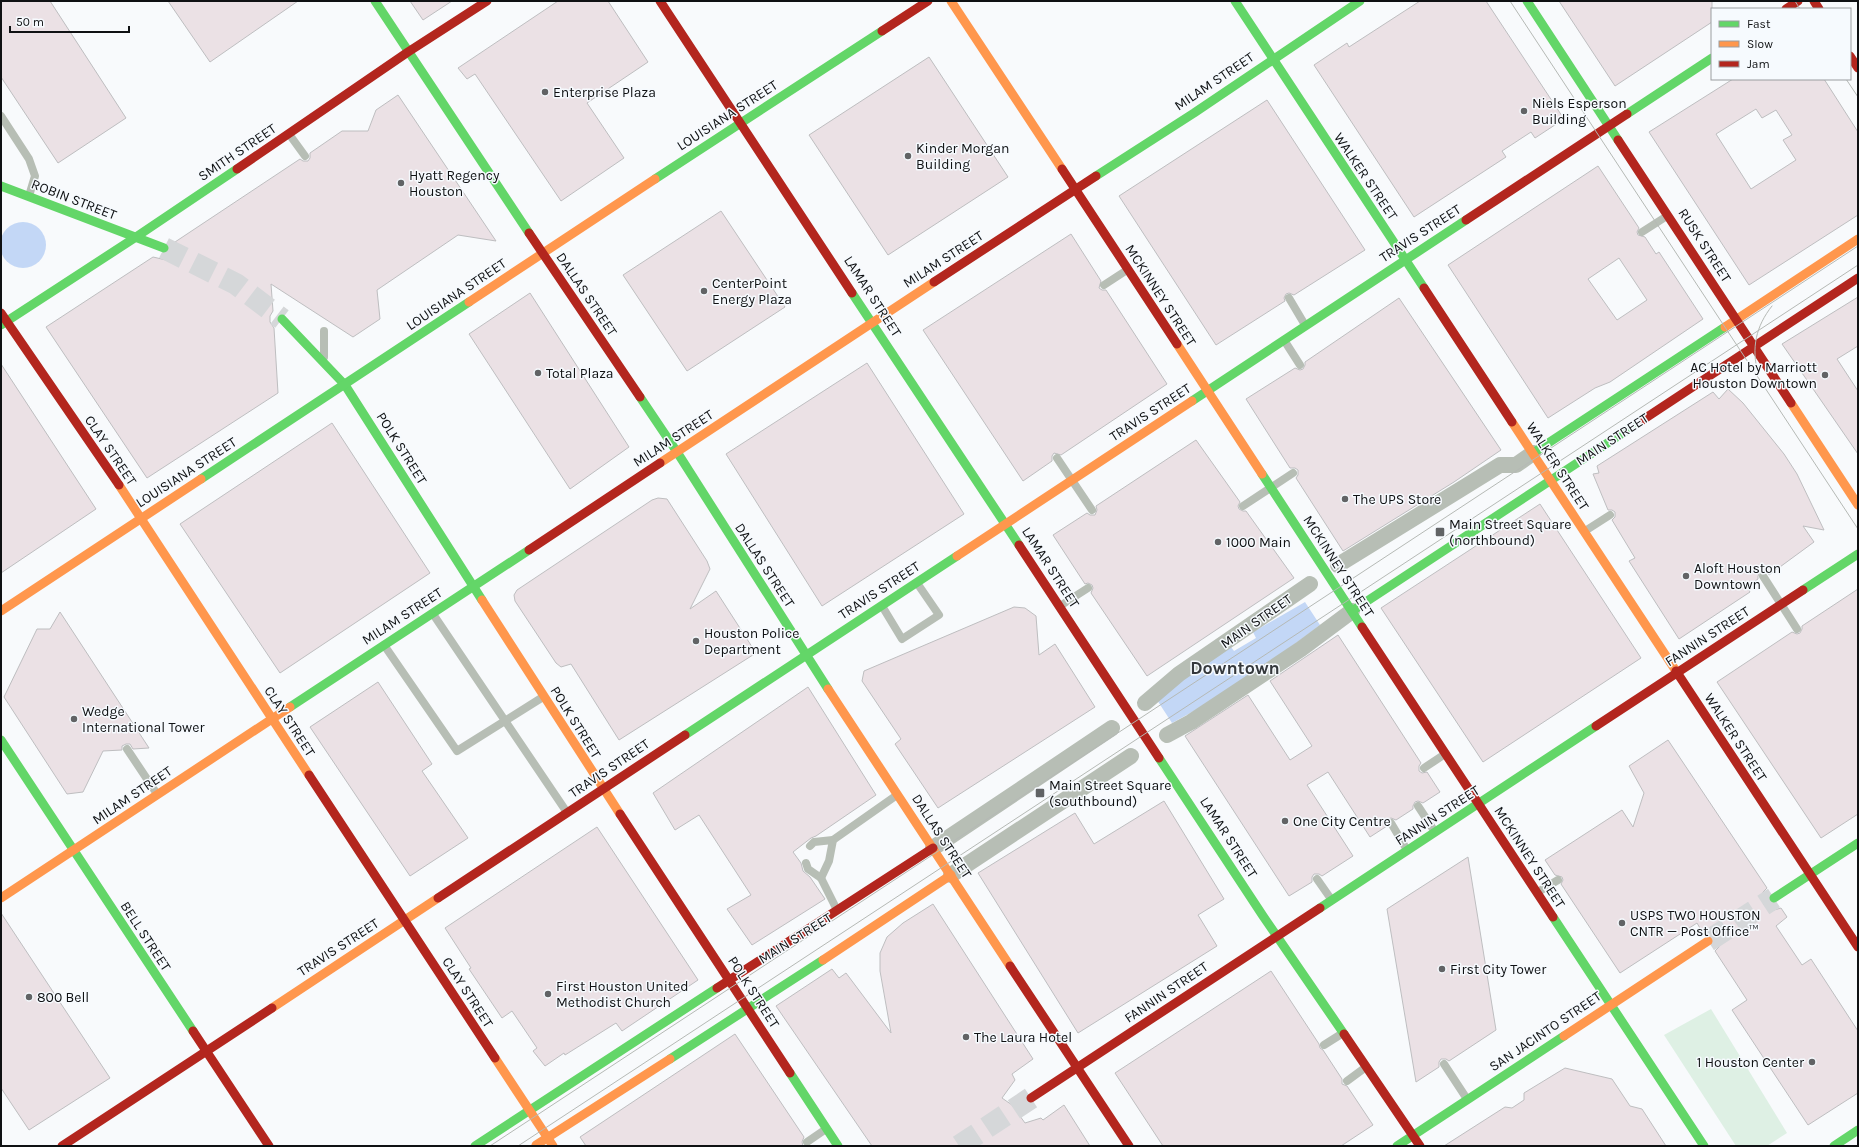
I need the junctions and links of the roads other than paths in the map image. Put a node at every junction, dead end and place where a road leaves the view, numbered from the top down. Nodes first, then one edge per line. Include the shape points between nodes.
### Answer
1 (375, 1) edge
2 (487, 1) edge
3 (660, 1) edge
4 (928, 1) edge
5 (951, 1) edge
6 (1235, 1) edge
7 (1360, 1) edge
8 (1528, 1) edge
9 (1798, 1) edge
10 (1788, 8) edge
11 (408, 52) junction
12 (1851, 58) edge
13 (1272, 59) junction
14 (1711, 59) edge
15 (1858, 68) edge
16 (1, 116) edge
17 (741, 122) junction
18 (1609, 125) junction
19 (289, 134) junction
20 (304, 156) dead end
21 (1, 186) edge
22 (1074, 189) junction
23 (29, 197) junction
24 (1668, 215) junction
25 (1642, 232) dead end
26 (136, 238) junction
27 (1858, 239) edge
28 (164, 248) tunnel mouth
29 (543, 253) junction
30 (1405, 260) junction
31 (1128, 270) junction
32 (1858, 278) edge
33 (1104, 285) dead end
34 (1289, 298) dead end
35 (282, 319) tunnel mouth
36 (1736, 319) junction
37 (3, 320) edge
38 (873, 322) junction
39 (1306, 324) junction
40 (324, 331) dead end
41 (1283, 340) junction
42 (1754, 346) junction
43 (324, 362) junction
44 (1300, 365) dead end
45 (345, 384) junction
46 (1207, 391) junction
47 (676, 452) junction
48 (1533, 453) junction
49 (1057, 458) dead end
50 (1293, 473) dead end
51 (1072, 479) junction
52 (1550, 480) junction
53 (1271, 488) junction
54 (1858, 505) edge
55 (1243, 506) dead end
56 (1092, 510) dead end
57 (1610, 515) dead end
58 (141, 519) junction
59 (1006, 523) junction
60 (1584, 531) junction
61 (1858, 554) edge
62 (1338, 565) dead end
63 (1763, 576) dead end
64 (917, 582) junction
65 (1310, 584) dead end
66 (473, 586) junction
67 (1088, 588) dead end
68 (1781, 605) junction
69 (881, 606) junction
70 (1060, 606) junction
71 (1, 611) edge
72 (1352, 611) junction
73 (433, 613) junction
74 (1797, 629) dead end
75 (384, 645) junction
76 (806, 655) junction
77 (1677, 672) junction
78 (543, 696) junction
79 (1145, 703) dead end
80 (272, 719) junction
81 (506, 721) junction
82 (1112, 728) dead end
83 (1167, 735) dead end
84 (1, 740) edge
85 (127, 749) dead end
86 (1446, 754) junction
87 (1131, 756) dead end
88 (1424, 768) dead end
89 (603, 789) junction
90 (158, 794) junction
91 (897, 794) junction
92 (1479, 804) junction
93 (1418, 806) dead end
94 (567, 813) junction
95 (1391, 823) dead end
96 (1436, 832) junction
97 (833, 840) junction
98 (1858, 843) edge
99 (810, 846) dead end
100 (933, 848) junction
101 (74, 850) junction
102 (1407, 850) junction
103 (806, 864) dead end
104 (1811, 874) junction
105 (950, 875) junction
106 (821, 878) junction
107 (1317, 879) dead end
108 (1558, 880) dead end
109 (1537, 892) junction
110 (1, 898) edge
111 (1774, 898) tunnel mouth
112 (1331, 900) junction
113 (838, 911) junction
114 (406, 920) junction
115 (1276, 935) junction
116 (1708, 941) tunnel mouth
117 (1858, 947) edge
118 (729, 980) junction
119 (1611, 1005) junction
120 (748, 1009) junction
121 (1343, 1033) junction
122 (1324, 1045) dead end
123 (206, 1051) junction
124 (1444, 1064) dead end
125 (1367, 1067) junction
126 (1077, 1068) junction
127 (1347, 1081) dead end
128 (1031, 1098) tunnel mouth
129 (1468, 1100) junction
130 (529, 1111) junction
131 (826, 1128) junction
132 (1858, 1130) edge
133 (1413, 1136) junction
134 (550, 1142) edge
135 (807, 1142) dead end
136 (62, 1146) edge
137 (269, 1146) edge
138 (475, 1146) edge
139 (535, 1146) edge
140 (838, 1146) edge
141 (1129, 1146) edge
142 (1397, 1146) edge
143 (1420, 1146) edge
144 (1704, 1146) edge
145 (1834, 1146) edge

1 - 11 main road, DALLAS STREET
2 - 11 main road, SMITH STREET
3 - 17 main road, LAMAR STREET
4 - 17 main road, LOUISIANA STREET
5 - 22 main road, MCKINNEY STREET
6 - 13 main road, WALKER STREET
7 - 13 main road, MILAM STREET
8 - 18 main road, RUSK STREET
9 - 10 main road
11 - 19 main road, SMITH STREET
11 - 29 main road, DALLAS STREET
12 - 15 main road
13 - 22 main road, MILAM STREET via 1194,113
13 - 30 main road, WALKER STREET
14 - 18 main road, TRAVIS STREET
16 - 23 lane via 29,159 35,176
17 - 29 main road, LOUISIANA STREET
17 - 38 main road, LAMAR STREET
18 - 24 main road, RUSK STREET
18 - 30 main road, TRAVIS STREET
19 - 20 lane
19 - 26 main road, SMITH STREET
21 - 23 main road, ROBIN STREET
22 - 31 main road, MCKINNEY STREET
22 - 38 main road, MILAM STREET
23 - 26 main road, ROBIN STREET
24 - 25 lane
24 - 36 main road, RUSK STREET
26 - 28 main road
26 - 37 main road, SMITH STREET
27 - 36 main road
29 - 45 main road, LOUISIANA STREET
29 - 47 main road, DALLAS STREET
30 - 39 main road, TRAVIS STREET
30 - 48 main road, WALKER STREET
31 - 33 lane
31 - 46 main road, MCKINNEY STREET
32 - 42 main road, MAIN STREET
34 - 39 lane
35 - 43 main road, POLK STREET
36 - 42 main road, RUSK STREET
36 - 48 main road
37 - 58 main road, CLAY STREET
38 - 47 main road, MILAM STREET
38 - 59 main road, LAMAR STREET
39 - 41 main road, TRAVIS STREET
40 - 43 lane
41 - 44 lane
41 - 46 main road, TRAVIS STREET
42 - 52 main road, MAIN STREET
42 - 54 main road, RUSK STREET
43 - 45 main road, POLK STREET
45 - 58 main road, LOUISIANA STREET
45 - 66 main road, POLK STREET
46 - 51 main road, TRAVIS STREET
46 - 53 main road, MCKINNEY STREET
47 - 66 main road, MILAM STREET
47 - 76 main road, DALLAS STREET
48 - 52 main road, WALKER STREET
48 - 62 street via 1516,465 1500,465
49 - 51 lane
50 - 53 lane
51 - 56 lane
51 - 59 main road, TRAVIS STREET
52 - 60 main road, WALKER STREET
52 - 72 main road, MAIN STREET
53 - 55 lane
53 - 72 main road, MCKINNEY STREET
57 - 60 lane
58 - 71 main road, LOUISIANA STREET
58 - 80 main road, CLAY STREET
59 - 64 main road, TRAVIS STREET
59 - 70 main road, LAMAR STREET
60 - 77 main road, WALKER STREET
61 - 68 main road, FANNIN STREET
63 - 68 lane
64 - 69 main road, TRAVIS STREET
64 - 69 lane via 939,615 902,639
65 - 79 street, MAIN STREET via 1179,674
66 - 73 main road, MILAM STREET
66 - 78 main road, POLK STREET
67 - 70 lane
68 - 74 lane
68 - 77 main road, FANNIN STREET
69 - 76 main road, TRAVIS STREET
70 - 115 main road, LAMAR STREET
72 - 83 street, MAIN STREET via 1302,649
72 - 86 main road, MCKINNEY STREET
73 - 75 main road, MILAM STREET
73 - 81 lane
75 - 80 main road, MILAM STREET
75 - 81 lane via 457,751
76 - 89 main road, TRAVIS STREET
76 - 91 main road, DALLAS STREET
77 - 92 main road, FANNIN STREET
77 - 104 main road, WALKER STREET
78 - 81 lane
78 - 89 main road, POLK STREET
80 - 90 main road, MILAM STREET
80 - 114 main road, CLAY STREET
81 - 94 lane
82 - 100 street, MAIN STREET
84 - 101 main road, BELL STREET
85 - 90 lane
86 - 88 lane
86 - 92 main road, MCKINNEY STREET
87 - 105 street
89 - 94 main road, TRAVIS STREET
89 - 118 main road, POLK STREET
90 - 101 main road, MILAM STREET
91 - 97 lane
91 - 100 main road, DALLAS STREET
92 - 96 main road, FANNIN STREET
92 - 109 main road, MCKINNEY STREET
93 - 96 lane
94 - 114 main road, TRAVIS STREET
95 - 102 lane
96 - 102 main road, FANNIN STREET
97 - 99 lane via 814,842
97 - 106 lane
98 - 104 main road
100 - 105 main road, DALLAS STREET
100 - 113 main road, MAIN STREET
101 - 110 main road, MILAM STREET
101 - 123 main road, BELL STREET
102 - 112 main road, FANNIN STREET
103 - 106 lane via 808,869
104 - 111 main road
104 - 117 main road, WALKER STREET
105 - 120 main road
105 - 126 main road, DALLAS STREET
106 - 113 lane
107 - 112 lane
108 - 109 lane
109 - 119 main road, MCKINNEY STREET
112 - 115 main road, FANNIN STREET
113 - 118 main road, MAIN STREET
114 - 123 main road, TRAVIS STREET
114 - 130 main road, CLAY STREET
115 - 121 main road, LAMAR STREET
115 - 126 main road, FANNIN STREET
116 - 119 main road, SAN JACINTO STREET
118 - 120 main road, POLK STREET
118 - 130 main road, MAIN STREET
119 - 129 main road, SAN JACINTO STREET
119 - 144 main road, MCKINNEY STREET
120 - 131 main road, POLK STREET
120 - 134 main road
121 - 122 lane
121 - 125 main road, LAMAR STREET
123 - 136 main road, TRAVIS STREET
123 - 137 main road, BELL STREET
124 - 129 lane
125 - 127 lane
125 - 133 main road, LAMAR STREET
126 - 128 main road, FANNIN STREET
126 - 141 main road, DALLAS STREET
129 - 133 main road, SAN JACINTO STREET
130 - 134 main road, CLAY STREET
130 - 138 main road, MAIN STREET
131 - 135 lane
131 - 140 main road, POLK STREET
132 - 145 main road
133 - 142 main road, SAN JACINTO STREET
133 - 143 main road, LAMAR STREET
134 - 139 main road

